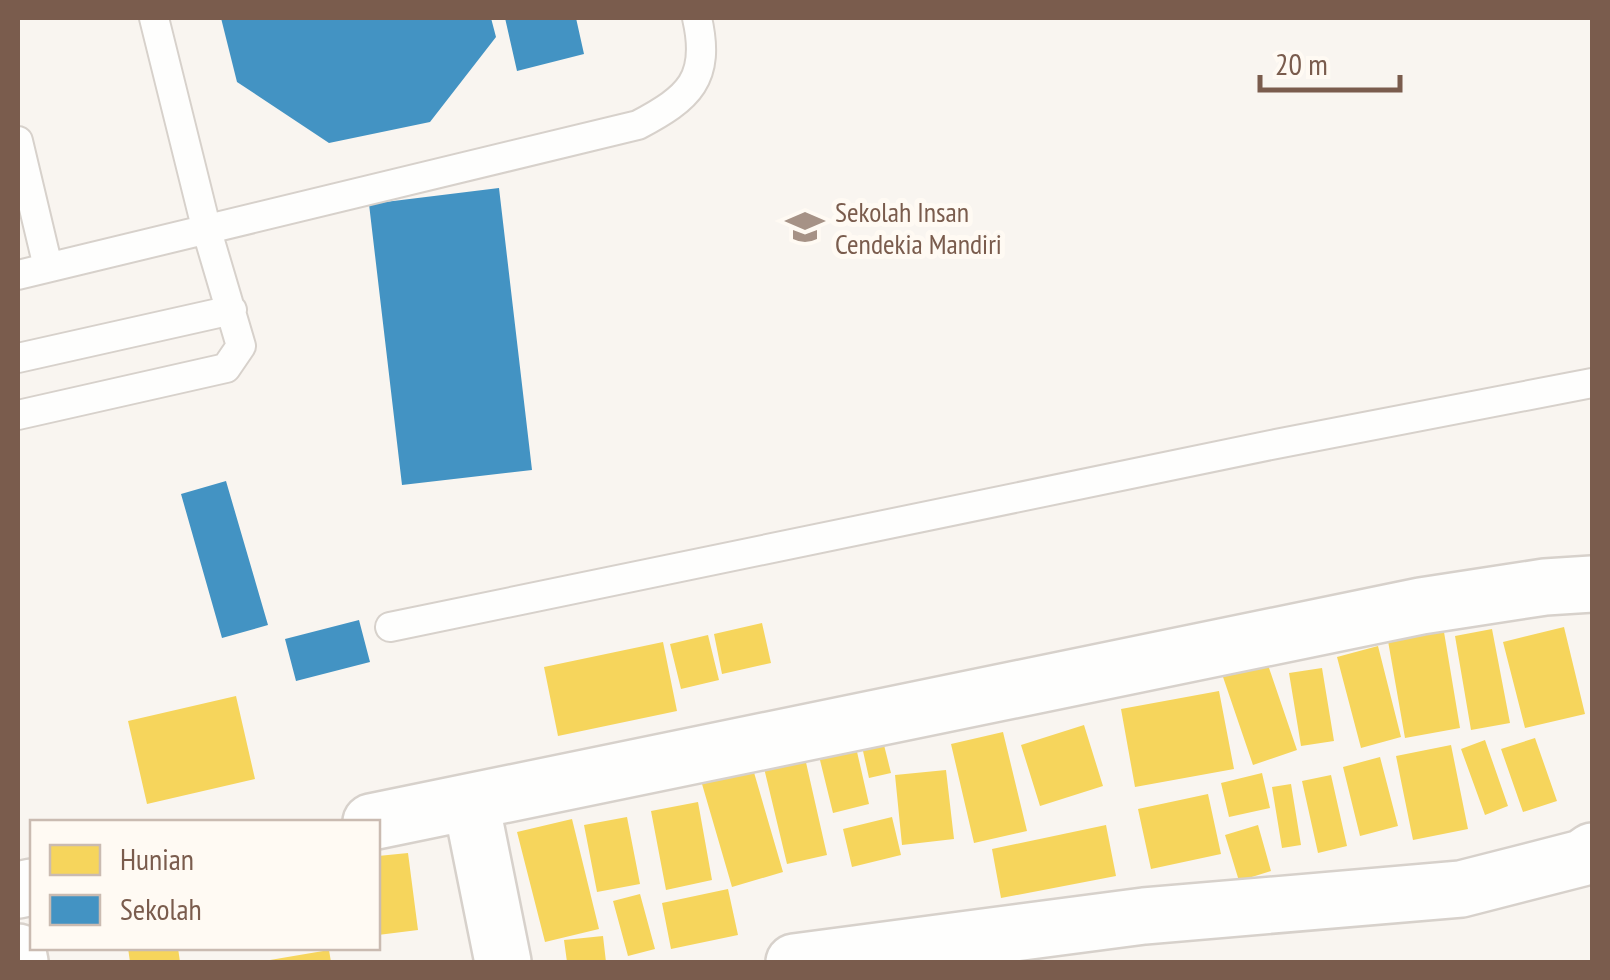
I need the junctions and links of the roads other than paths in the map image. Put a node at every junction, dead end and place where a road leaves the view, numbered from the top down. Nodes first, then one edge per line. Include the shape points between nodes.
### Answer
1 (154, 18) edge
2 (697, 18) edge
3 (18, 141) edge
4 (208, 231) junction
5 (48, 267) junction
6 (18, 275) edge
7 (232, 310) junction
8 (18, 358) edge
9 (1592, 383) edge
10 (18, 415) edge
11 (1592, 584) edge
12 (390, 627) dead end
13 (472, 803) junction
14 (380, 820) edge
15 (1592, 851) edge
16 (18, 952) edge
17 (20, 962) edge
18 (503, 962) edge
19 (794, 962) edge

1 - 4 lane
2 - 4 lane via 702,65 690,89 638,125
3 - 5 lane
4 - 5 lane
4 - 7 lane
5 - 6 lane
7 - 8 lane
7 - 10 lane via 241,346 226,368
9 - 12 lane
11 - 13 street via 1421,606
13 - 14 street
13 - 18 street
15 - 19 street via 1461,888 1144,916
16 - 17 street

